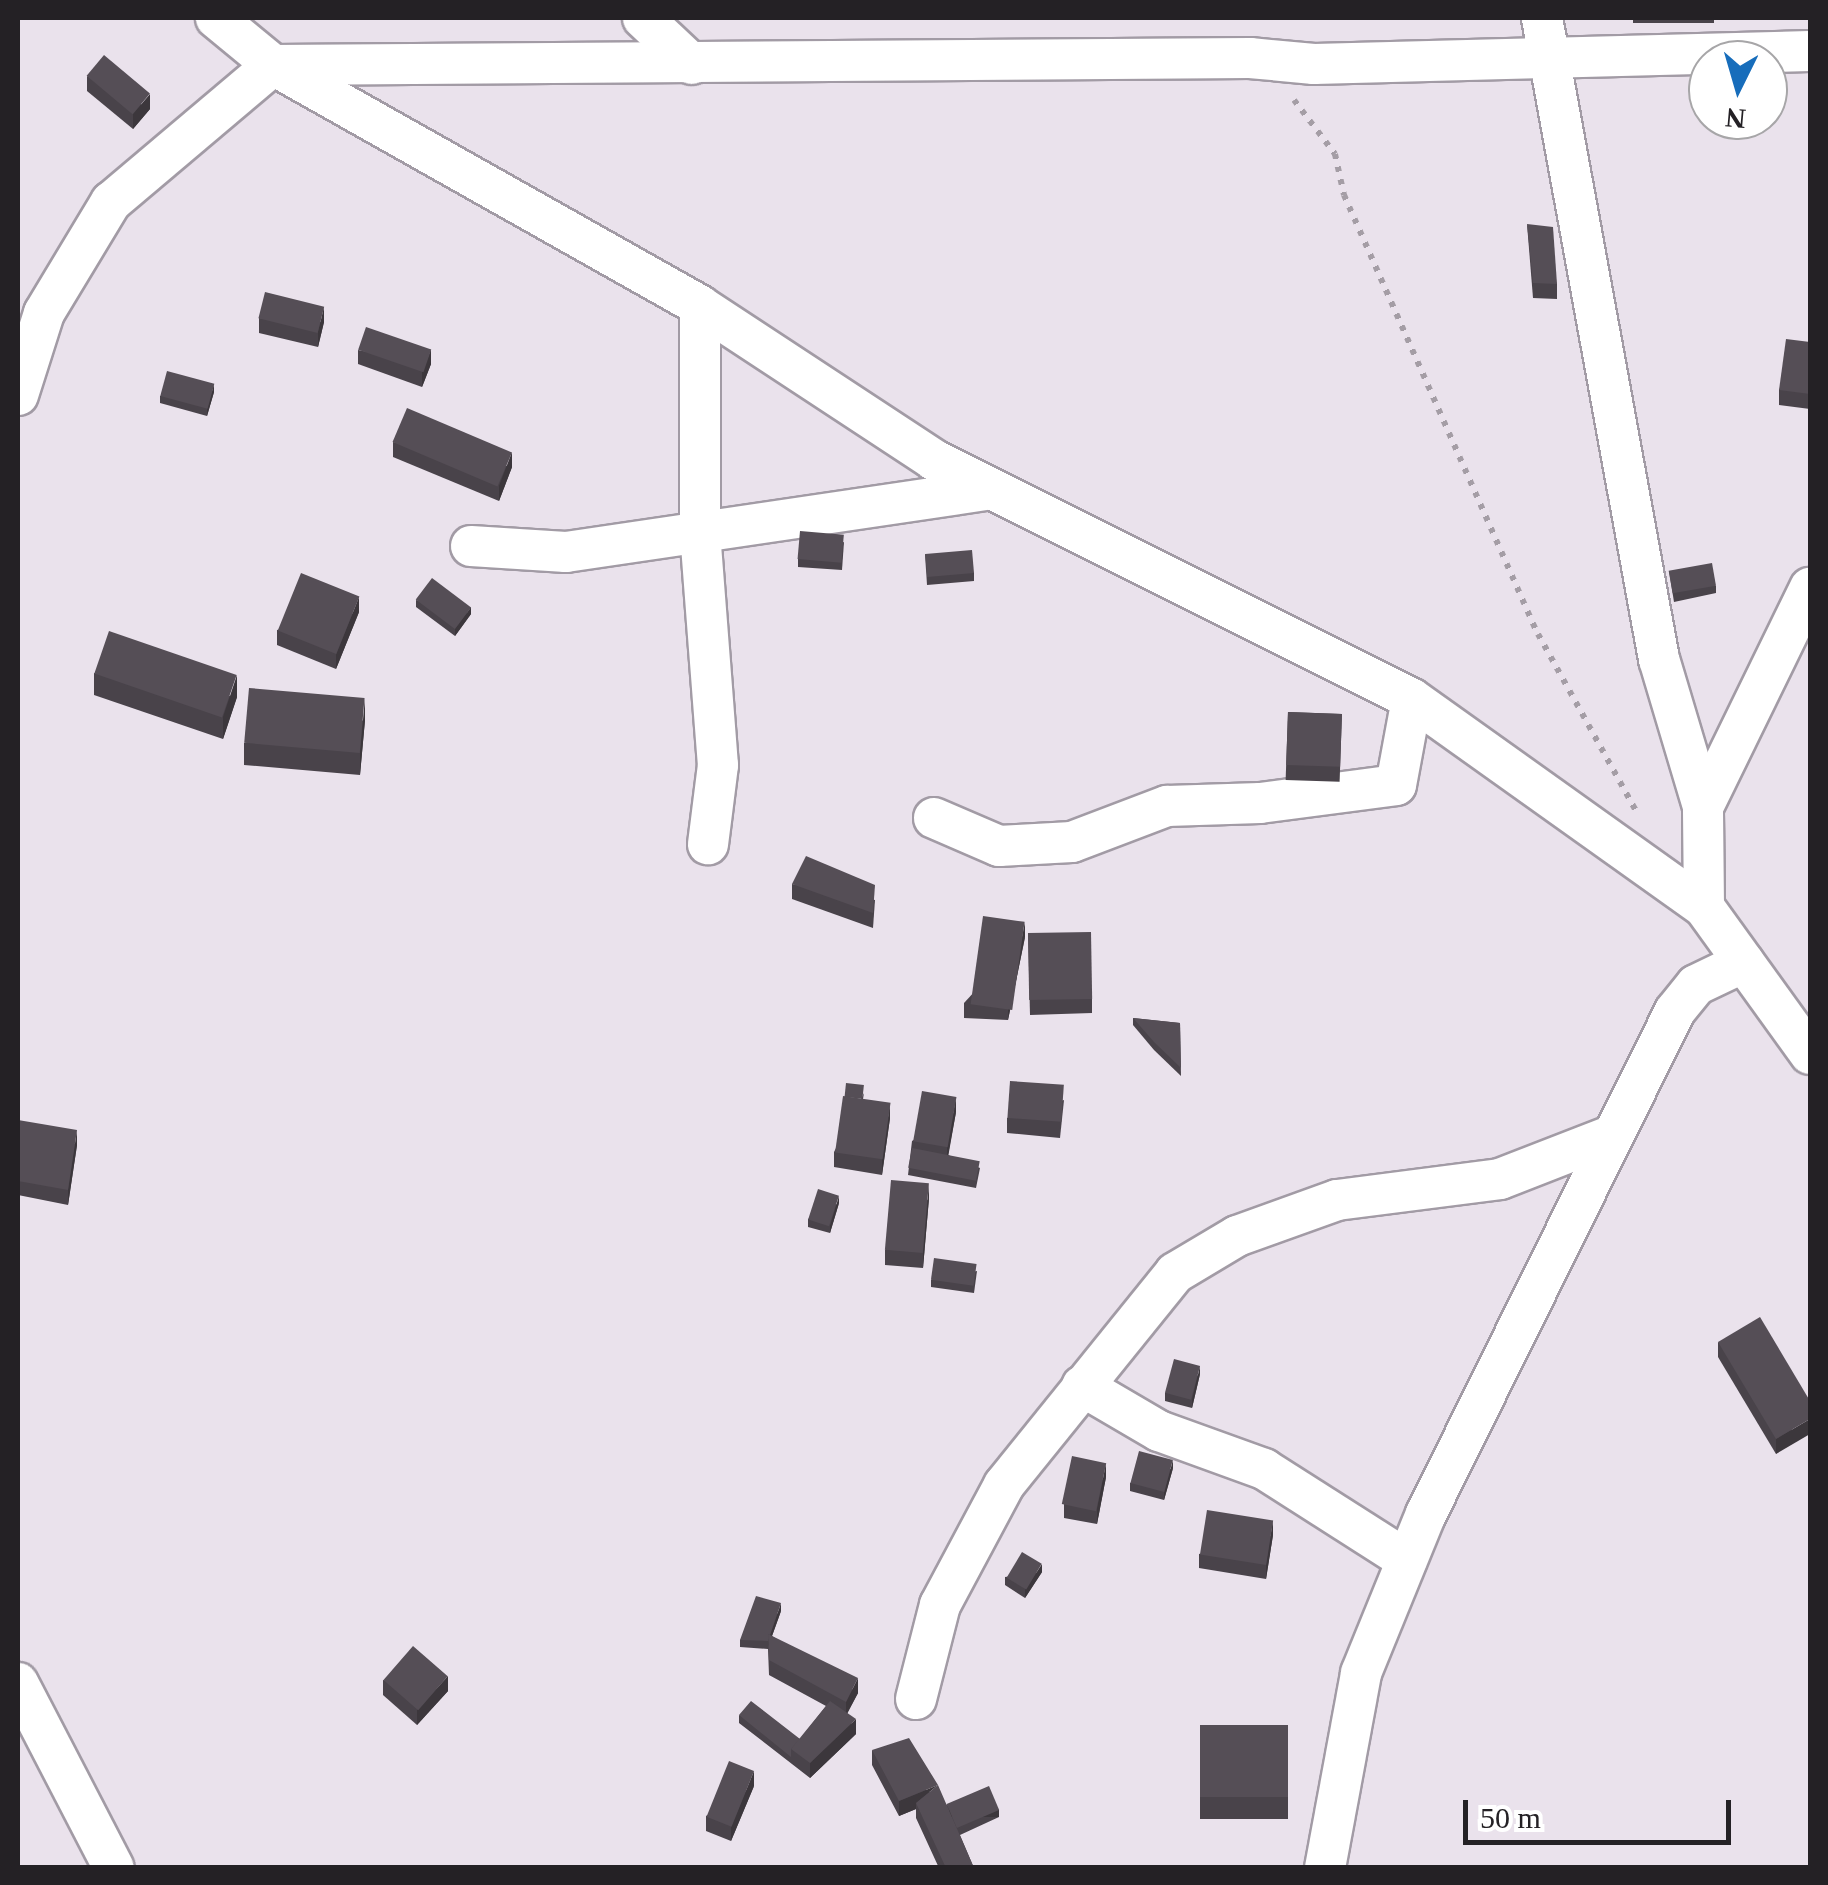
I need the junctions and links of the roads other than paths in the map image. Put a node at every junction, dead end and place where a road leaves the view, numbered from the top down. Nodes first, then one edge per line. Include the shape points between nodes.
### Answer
1 (216, 18) edge
2 (643, 18) edge
3 (1546, 35) edge
4 (1810, 51) edge
5 (692, 64) junction
6 (273, 65) junction
7 (700, 306) junction
8 (18, 396) edge
9 (988, 490) junction
10 (700, 532) junction
11 (471, 546) dead end
12 (1810, 588) edge
13 (1412, 699) junction
14 (1703, 807) junction
15 (934, 818) dead end
16 (708, 844) dead end
17 (1704, 907) junction
18 (1744, 962) junction
19 (1810, 1054) edge
20 (1613, 1135) junction
21 (1082, 1386) junction
22 (1407, 1560) junction
23 (18, 1684) edge
24 (916, 1699) dead end
25 (114, 1868) edge
26 (1326, 1868) edge

1 - 6 street
2 - 5 street
3 - 4 street
3 - 5 street via 1314,64 1250,58
3 - 14 street via 1659,658
5 - 6 street
6 - 7 street
6 - 8 street via 111,202 44,312
7 - 9 street
7 - 10 street
9 - 10 street
9 - 13 street
10 - 11 street via 566,552
10 - 16 street via 718,765
12 - 14 street
13 - 15 street via 1396,785 1260,803 1167,806 1072,842 999,846
13 - 17 street
14 - 17 street
17 - 18 street
18 - 19 street
18 - 20 street via 1696,986 1675,1011
20 - 21 street via 1500,1180 1337,1200 1237,1236 1175,1273
20 - 22 street
21 - 22 street via 1158,1431 1264,1469
21 - 24 street via 1004,1485 949,1588 929,1634
22 - 26 street via 1361,1673
23 - 25 street

